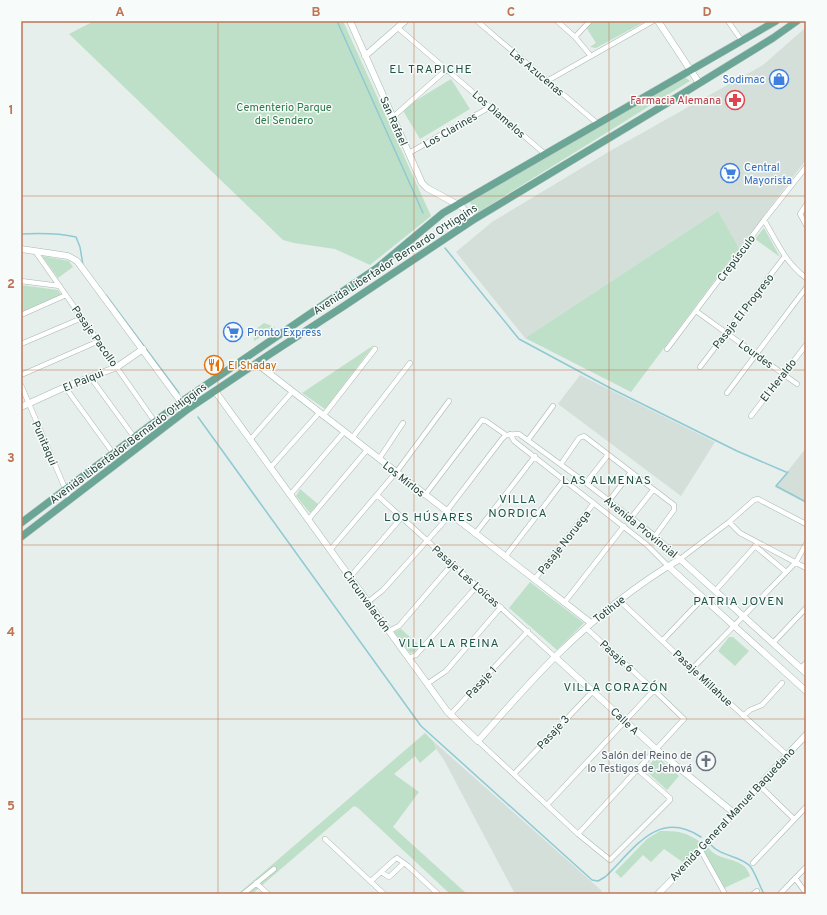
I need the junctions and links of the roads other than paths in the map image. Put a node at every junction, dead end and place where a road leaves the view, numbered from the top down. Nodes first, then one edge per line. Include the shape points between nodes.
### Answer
1 (350, 21) edge
2 (405, 21) edge
3 (477, 21) edge
4 (557, 21) edge
5 (590, 21) edge
6 (653, 21) edge
7 (658, 21) edge
8 (728, 21) edge
9 (776, 21) edge
10 (797, 21) edge
11 (398, 28) junction
12 (575, 37) junction
13 (742, 41) junction
14 (366, 56) junction
15 (591, 56) junction
16 (447, 69) junction
17 (691, 70) junction
18 (547, 81) junction
19 (699, 83) junction
20 (490, 106) junction
21 (393, 117) junction
22 (598, 124) junction
23 (409, 153) junction
24 (545, 154) junction
25 (806, 167) edge
26 (457, 205) junction
27 (806, 205) edge
28 (473, 220) junction
29 (764, 220) junction
30 (806, 224) edge
31 (21, 250) edge
32 (35, 251) junction
33 (785, 256) junction
34 (806, 278) edge
35 (21, 281) edge
36 (60, 286) junction
37 (806, 288) edge
38 (66, 296) junction
39 (696, 311) junction
40 (21, 315) edge
41 (82, 318) junction
42 (726, 333) junction
43 (99, 341) junction
44 (21, 344) edge
45 (806, 345) edge
46 (143, 349) junction
47 (667, 349) dead end
48 (375, 350) dead end
49 (756, 354) junction
50 (410, 363) dead end
51 (256, 364) junction
52 (117, 367) junction
53 (700, 367) dead end
54 (783, 374) junction
55 (21, 375) edge
56 (91, 378) junction
57 (797, 384) dead end
58 (21, 385) edge
59 (65, 387) junction
60 (214, 391) junction
61 (292, 392) junction
62 (727, 393) dead end
63 (449, 401) dead end
64 (181, 402) junction
65 (28, 404) junction
66 (554, 406) dead end
67 (21, 407) edge
68 (188, 409) junction
69 (321, 415) junction
70 (751, 416) dead end
71 (155, 422) junction
72 (403, 423) dead end
73 (344, 432) junction
74 (508, 435) junction
75 (134, 437) junction
76 (352, 438) junction
77 (250, 440) junction
78 (528, 440) junction
79 (367, 450) junction
80 (113, 454) junction
81 (608, 455) junction
82 (534, 456) junction
83 (379, 459) junction
84 (561, 464) junction
85 (270, 468) junction
86 (396, 472) junction
87 (631, 472) junction
88 (564, 480) junction
89 (586, 483) junction
90 (68, 487) junction
91 (654, 490) junction
92 (78, 494) junction
93 (290, 495) junction
94 (377, 495) junction
95 (425, 495) junction
96 (70, 500) junction
97 (609, 501) junction
98 (594, 503) junction
99 (448, 513) junction
100 (402, 517) junction
101 (631, 518) junction
102 (308, 520) junction
103 (729, 522) junction
104 (21, 523) edge
105 (806, 524) edge
106 (624, 526) junction
107 (475, 534) junction
108 (654, 536) junction
109 (21, 537) edge
110 (427, 541) junction
111 (757, 544) junction
112 (806, 544) edge
113 (330, 550) junction
114 (505, 557) junction
115 (680, 559) junction
116 (796, 562) junction
117 (453, 563) junction
118 (668, 566) junction
119 (806, 568) edge
120 (786, 572) junction
121 (350, 577) junction
122 (534, 580) junction
123 (477, 586) junction
124 (716, 590) junction
125 (703, 598) junction
126 (620, 601) junction
127 (368, 602) junction
128 (564, 603) junction
129 (501, 608) junction
130 (806, 608) edge
131 (743, 616) junction
132 (588, 626) junction
133 (733, 626) junction
134 (389, 631) junction
135 (528, 631) junction
136 (662, 641) junction
137 (773, 643) junction
138 (555, 657) junction
139 (408, 658) junction
140 (806, 663) edge
141 (692, 669) junction
142 (804, 670) edge
143 (782, 683) dead end
144 (427, 684) junction
145 (654, 690) junction
146 (593, 691) junction
147 (806, 691) edge
148 (450, 714) junction
149 (744, 716) junction
150 (625, 721) junction
151 (806, 735) edge
152 (478, 741) junction
153 (657, 750) junction
154 (787, 755) junction
155 (638, 770) junction
156 (514, 774) junction
157 (759, 785) junction
158 (547, 805) junction
159 (805, 810) edge
160 (734, 814) junction
161 (794, 819) junction
162 (578, 834) junction
163 (325, 839) dead end
164 (700, 851) junction
165 (753, 863) dead end
166 (406, 864) junction
167 (806, 867) edge
168 (274, 870) dead end
169 (381, 872) junction
170 (795, 878) junction
171 (371, 881) junction
172 (256, 883) junction
173 (806, 893) edge
174 (243, 894) edge
175 (268, 894) edge
176 (384, 894) edge
177 (438, 894) edge
178 (658, 894) edge
179 (724, 894) edge
180 (780, 894) edge

1 - 14 street, San Rafael
2 - 11 street
3 - 18 street, Las Azucenas
4 - 12 street
5 - 12 street
6 - 15 street
7 - 17 street
8 - 13 street
9 - 13 main road, Avenida Libertador Bernardo O'Higgins
10 - 19 main road, Avenida Libertador Bernardo O'Higgins
11 - 14 street
11 - 16 street, Los Diamelos
12 - 15 street
13 - 17 main road, Avenida Libertador Bernardo O'Higgins
14 - 21 street, San Rafael
15 - 18 street
16 - 20 street, Los Diamelos
16 - 21 street
17 - 19 street
17 - 22 main road, Avenida Libertador Bernardo O'Higgins
18 - 22 street, Las Azucenas
19 - 28 main road, Avenida Libertador Bernardo O'Higgins
20 - 23 street, Los Clarines
20 - 24 street, Los Diamelos
21 - 23 street, San Rafael
22 - 24 main road, Avenida Libertador Bernardo O'Higgins
23 - 26 street, San Rafael via 424,185
24 - 26 main road, Avenida Libertador Bernardo O'Higgins
25 - 29 street, Crepúsculo
26 - 28 street, San Rafael
26 - 64 main road, Avenida Libertador Bernardo O'Higgins via 443,213 377,268
27 - 30 street via 800,214
28 - 51 main road, Avenida Libertador Bernardo O'Higgins
29 - 33 street
29 - 39 street, Crepúsculo
31 - 32 street
32 - 36 street, Pasaje Pacollo
32 - 46 street via 68,256 78,261
33 - 34 street
33 - 42 street, Pasaje El Progreso
35 - 36 street
36 - 38 street, Pasaje Pacollo
37 - 49 street
38 - 40 street
38 - 41 street, Pasaje Pacollo
39 - 42 street, Lourdes
39 - 47 street, Crepúsculo
41 - 43 street, Pasaje Pacollo
41 - 44 street
42 - 49 street, Lourdes
42 - 53 street, Pasaje El Progreso
43 - 52 street, Pasaje Pacollo
43 - 55 street
45 - 54 street, El Heraldo
46 - 52 street, El Palqui
46 - 64 street
48 - 69 street
49 - 54 street, Lourdes
49 - 62 street
50 - 76 street
51 - 60 main road, Avenida Libertador Bernardo O'Higgins
51 - 61 street, Los Mirlos
52 - 56 street, El Palqui
52 - 71 street, Pasaje Pacollo
54 - 57 street, Lourdes
54 - 70 street, El Heraldo
56 - 59 street, El Palqui
56 - 75 street
58 - 65 street, Punitaqui
59 - 65 street, El Palqui
59 - 80 street
60 - 68 main road, Avenida Libertador Bernardo O'Higgins
60 - 77 street, Circunvalación
61 - 69 street, Los Mirlos
61 - 77 street
63 - 86 street
64 - 68 street
64 - 71 main road, Avenida Libertador Bernardo O'Higgins
65 - 67 street, El Palqui
65 - 90 street, Punitaqui
66 - 78 street
68 - 92 main road, Avenida Libertador Bernardo O'Higgins
69 - 73 street, Los Mirlos
69 - 85 street
71 - 75 main road, Avenida Libertador Bernardo O'Higgins
72 - 83 street
73 - 76 street, Los Mirlos
73 - 93 street
74 - 78 street, Avenida Provincial via 519,434
74 - 82 street, Avenida Provincial
74 - 95 street via 482,420
74 - 99 street via 502,438
75 - 80 main road, Avenida Libertador Bernardo O'Higgins
76 - 79 street, Los Mirlos
77 - 85 street, Circunvalación
78 - 84 street, Avenida Provincial
79 - 83 street, Los Mirlos
79 - 102 street
80 - 90 main road, Avenida Libertador Bernardo O'Higgins
81 - 84 street via 584,436 579,438
81 - 87 street
81 - 89 street
82 - 88 street, Avenida Provincial
82 - 107 street
83 - 86 street, Los Mirlos
84 - 89 street, Avenida Provincial
85 - 93 street, Circunvalación
86 - 94 street
86 - 95 street, Los Mirlos
87 - 91 street
87 - 97 street
88 - 98 street, Avenida Provincial
88 - 114 street
89 - 97 street, Avenida Provincial
90 - 92 main road
90 - 96 street, Punitaqui
90 - 104 main road, Avenida Libertador Bernardo O'Higgins
91 - 101 street
91 - 108 street via 674,505 674,510
92 - 96 main road, Avenida Libertador Bernardo O'Higgins
93 - 102 street, Circunvalación
94 - 100 street, Pasaje Las Loicas
94 - 113 street
95 - 99 street, Los Mirlos
96 - 109 main road, Avenida Libertador Bernardo O'Higgins
97 - 101 street, Avenida Provincial
98 - 106 street, Avenida Provincial
98 - 122 street, Pasaje Noruega
99 - 107 street, Los Mirlos
99 - 110 street
100 - 110 street, Pasaje Las Loicas
100 - 121 street
101 - 108 street, Avenida Provincial
102 - 113 street, Circunvalación
103 - 105 street, Totihue via 758,499
103 - 111 street
103 - 115 street, Totihue
106 - 118 street, Avenida Provincial via 648,545
106 - 128 street
107 - 114 street, Los Mirlos
108 - 115 street, Avenida Provincial
110 - 117 street, Pasaje Las Loicas
110 - 127 street via 383,590
111 - 116 street
111 - 120 street
111 - 124 street
112 - 116 street
113 - 121 street, Circunvalación
114 - 122 street, Los Mirlos
115 - 118 street, Totihue
115 - 124 street, Avenida Provincial
116 - 119 street
116 - 120 street
117 - 123 street, Pasaje Las Loicas
117 - 134 street via 399,626
118 - 125 street, Avenida Provincial
118 - 126 street, Totihue
120 - 131 street
121 - 127 street, Circunvalación
122 - 128 street, Los Mirlos
123 - 129 street, Pasaje Las Loicas
123 - 139 street via 416,655
124 - 131 street, Avenida Provincial
125 - 133 street, Avenida Provincial
125 - 136 street
126 - 132 street, Totihue
126 - 136 street, Pasaje Millahue
127 - 134 street, Circunvalación
128 - 132 street, Los Mirlos
129 - 135 street, Pasaje Las Loicas
129 - 144 street via 446,671
130 - 137 street
131 - 133 street
131 - 137 street, Avenida Provincial
132 - 138 street, Totihue
132 - 145 street, Pasaje 6
133 - 141 street
133 - 147 street, Avenida Provincial
134 - 139 street, Circunvalación
135 - 138 street, Pasaje Las Loicas
135 - 148 street, Pasaje 1
136 - 141 street, Pasaje Millahue
137 - 142 street, Avenida Provincial
138 - 146 street, Calle A
138 - 152 street, Totihue
139 - 144 street, Circunvalación
140 - 142 street
141 - 149 street, Pasaje Millahue
143 - 149 street via 762,706 750,710
144 - 148 street, Circunvalación
145 - 150 street
145 - 153 street, Pasaje 6 via 684,718
146 - 150 street, Calle A
146 - 156 street, Pasaje 3
148 - 152 street, Circunvalación
149 - 154 street, Pasaje Millahue
150 - 153 street, Calle A
150 - 158 street
151 - 154 street, Avenida General Manuel Baquedano
152 - 156 street, Circunvalación
153 - 155 street
153 - 160 street, Calle A
154 - 157 street, Avenida General Manuel Baquedano
155 - 162 street
155 - 162 street, Circunvalación via 670,798 669,802 611,860
156 - 158 street, Circunvalación
157 - 160 street, Avenida General Manuel Baquedano
157 - 161 street
158 - 162 street, Circunvalación
159 - 161 street
160 - 164 street, Avenida General Manuel Baquedano
161 - 165 street
163 - 171 street
164 - 178 street, Avenida General Manuel Baquedano
164 - 179 street
166 - 169 street via 389,877
166 - 169 street via 397,858
166 - 177 street
167 - 170 street
168 - 172 street
169 - 171 street
170 - 173 street
170 - 180 street
171 - 176 street
172 - 174 street
172 - 175 street

